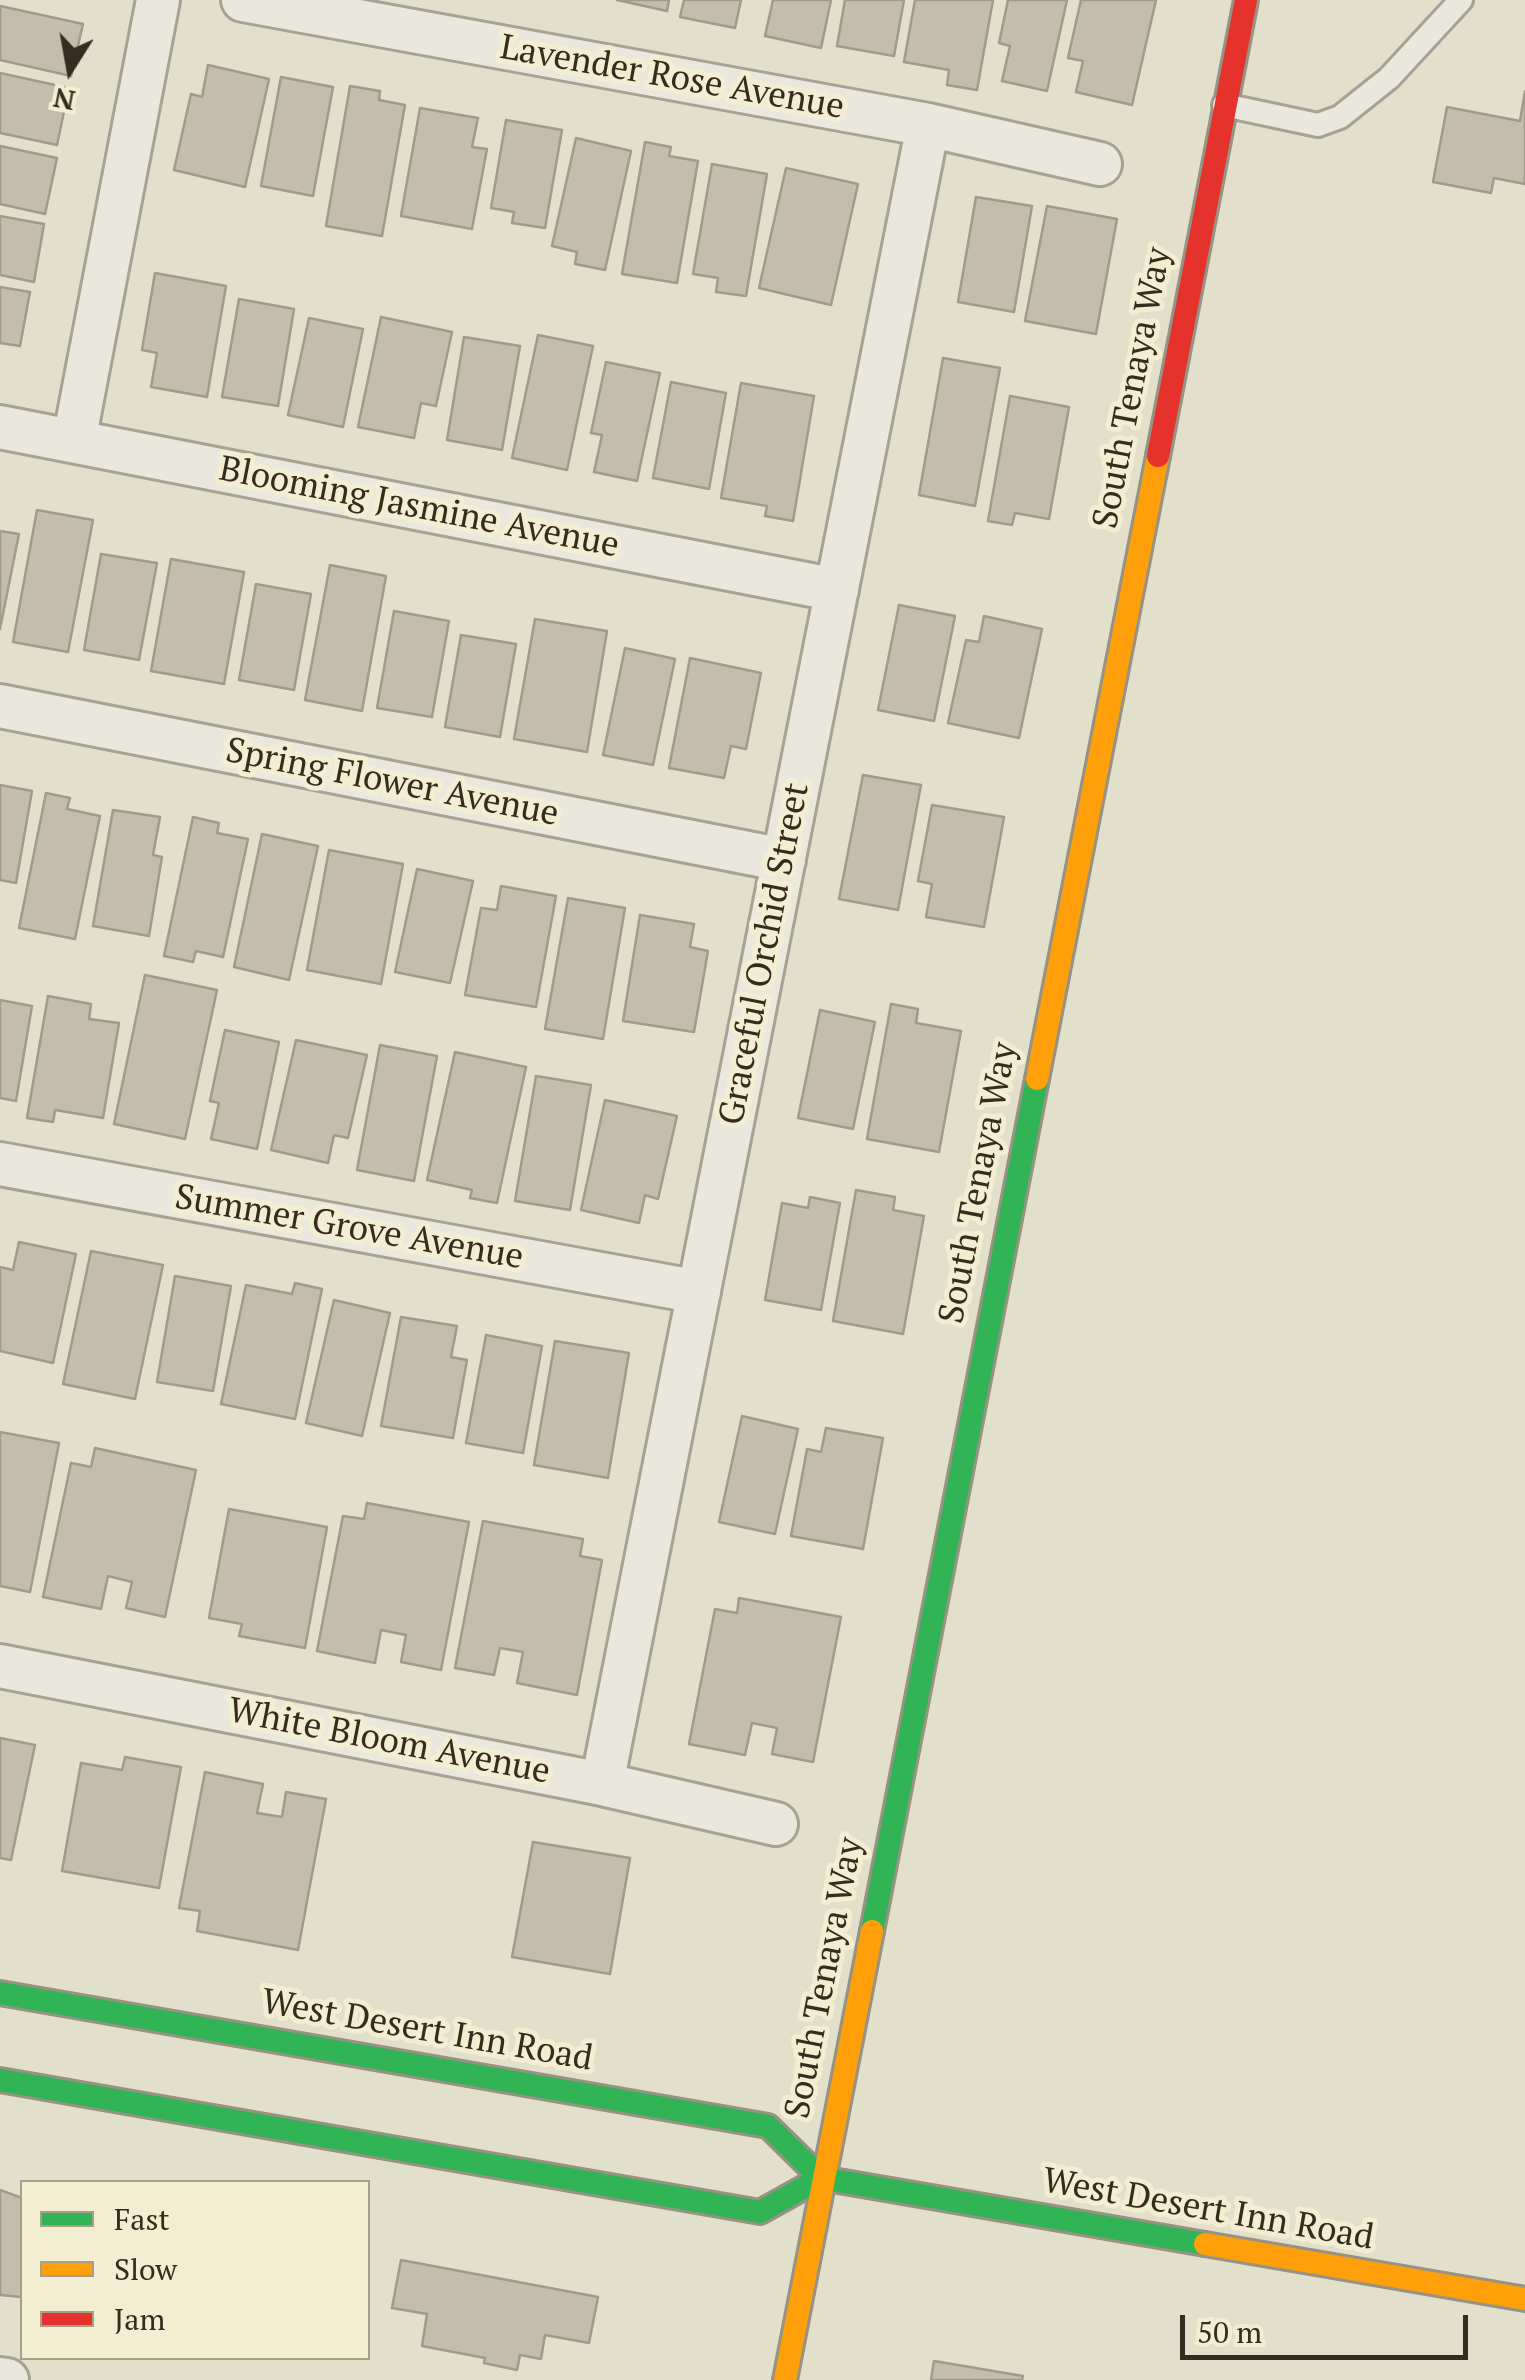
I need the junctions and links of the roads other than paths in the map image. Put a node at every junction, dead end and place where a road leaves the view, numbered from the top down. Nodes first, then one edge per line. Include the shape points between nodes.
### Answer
1 (158, 0) edge
2 (244, 0) edge
3 (1246, 0) edge
4 (1460, 0) edge
5 (1224, 105) junction
6 (928, 125) junction
7 (1100, 164) dead end
8 (0, 427) edge
9 (74, 442) junction
10 (837, 590) junction
11 (0, 706) edge
12 (784, 860) junction
13 (0, 1164) edge
14 (699, 1292) junction
15 (0, 1666) edge
16 (602, 1784) junction
17 (776, 1824) dead end
18 (0, 1993) edge
19 (0, 2080) edge
20 (822, 2178) junction
21 (1525, 2299) edge
22 (784, 2380) edge

1 - 9 street
2 - 6 street, Lavender Rose Avenue
3 - 5 street, South Tenaya Way
4 - 5 lane via 1389,78 1340,117 1318,124
5 - 20 street, South Tenaya Way
6 - 7 street, Lavender Rose Avenue
6 - 10 street, Graceful Orchid Street
8 - 9 street, Blooming Jasmine Avenue
9 - 10 street, Blooming Jasmine Avenue
10 - 12 street, Graceful Orchid Street
11 - 12 street, Spring Flower Avenue
12 - 14 street, Graceful Orchid Street
13 - 14 street, Summer Grove Avenue
14 - 16 street, Graceful Orchid Street
15 - 16 street, White Bloom Avenue
16 - 17 street, White Bloom Avenue
18 - 20 street, West Desert Inn Road via 768,2126
19 - 20 street via 760,2212
20 - 21 street, West Desert Inn Road
20 - 22 street, South Tenaya Way

